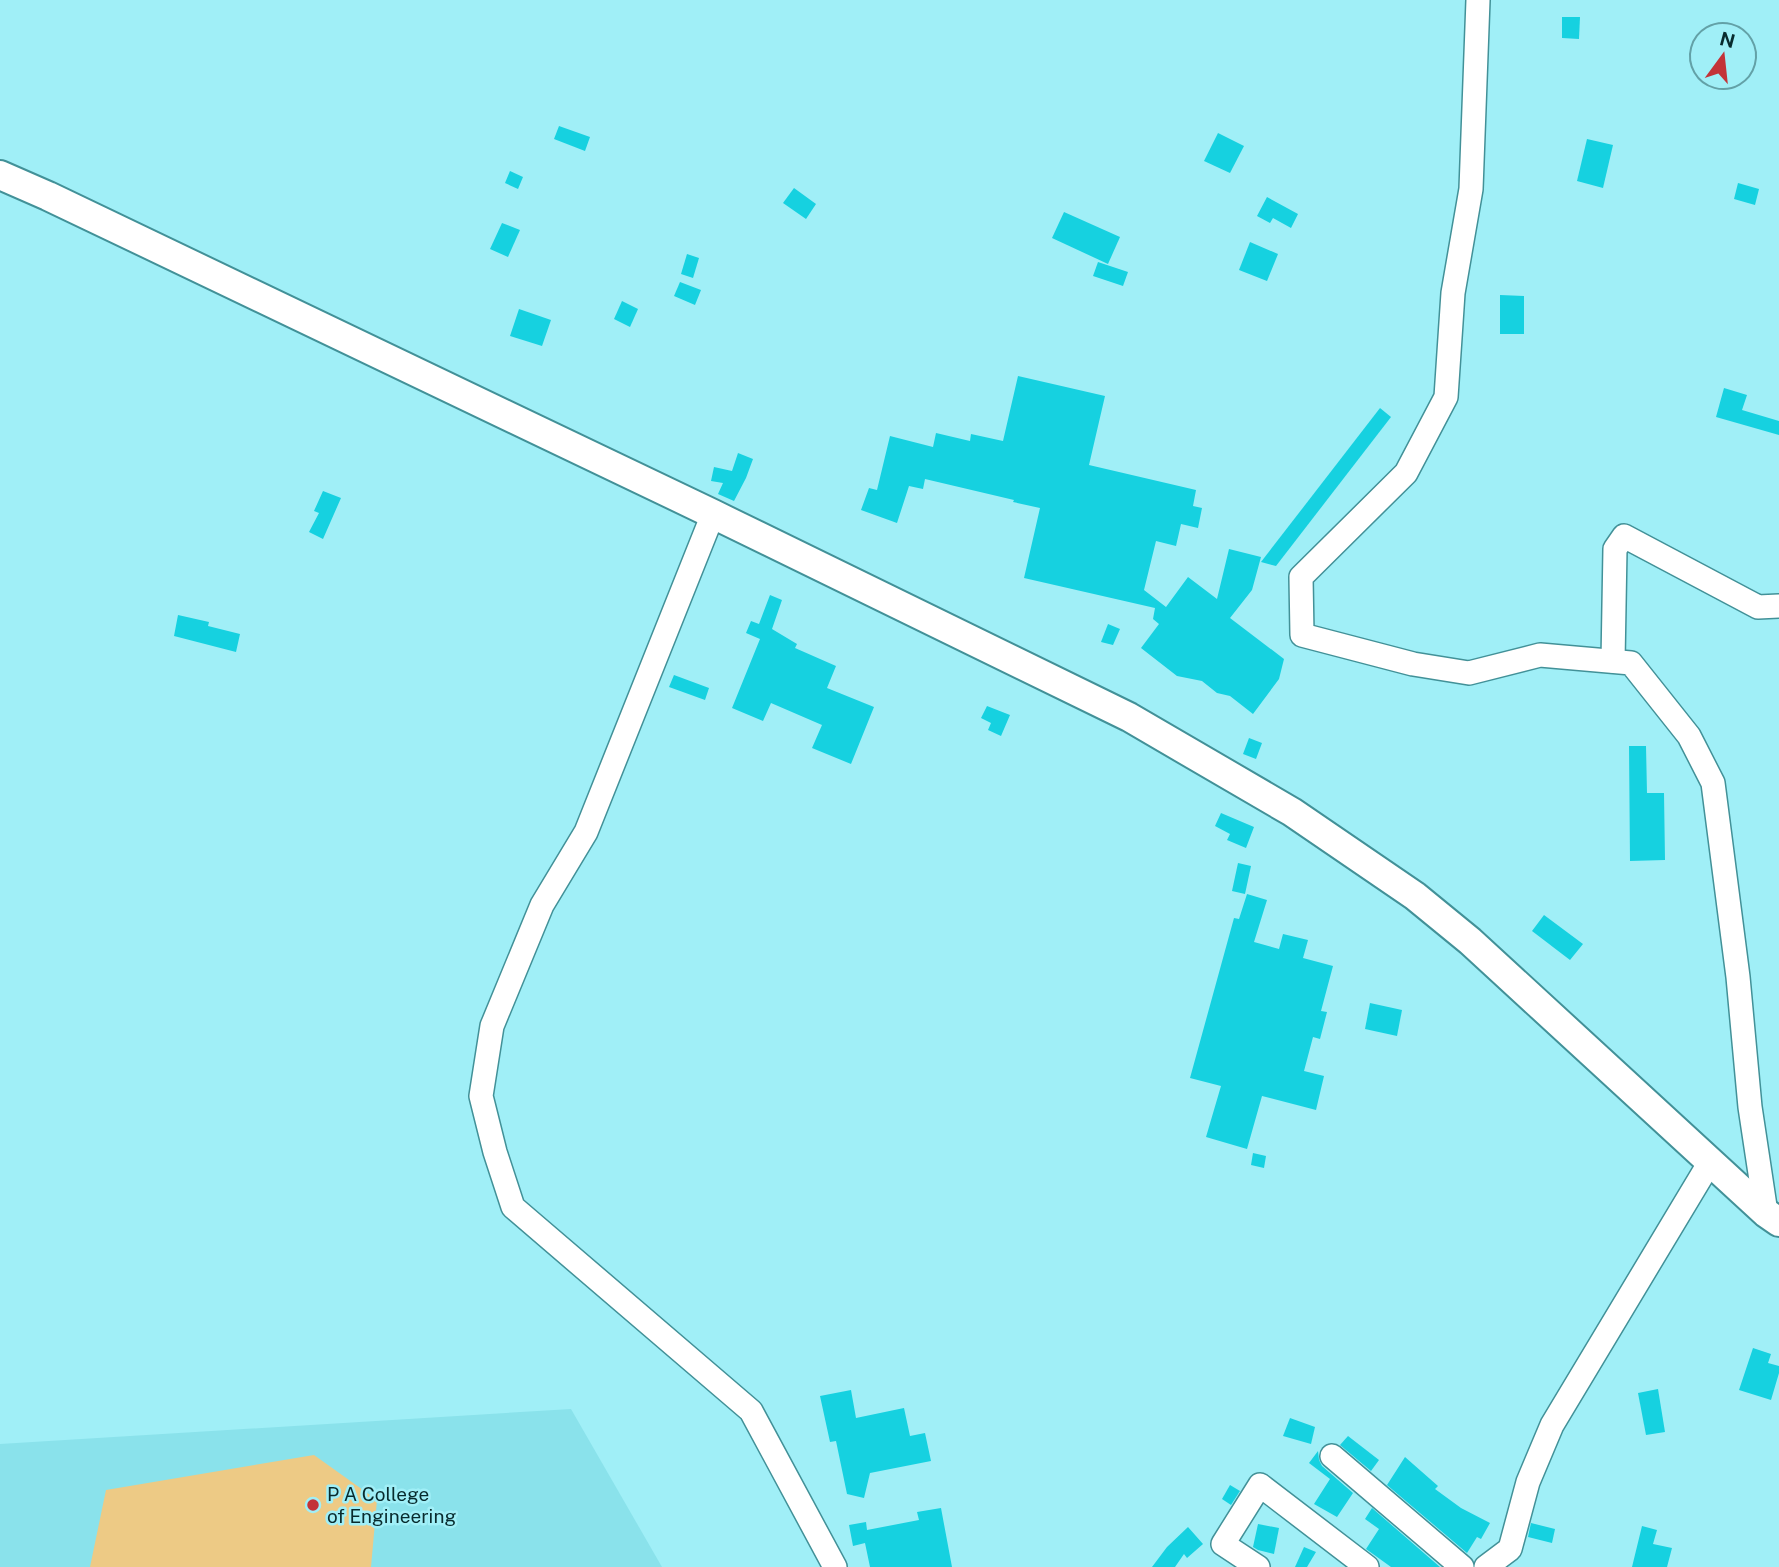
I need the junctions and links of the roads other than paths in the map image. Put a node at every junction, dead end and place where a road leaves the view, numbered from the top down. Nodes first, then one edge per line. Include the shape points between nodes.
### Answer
1 (1478, 0) edge
2 (0, 175) edge
3 (713, 514) junction
4 (1779, 606) edge
5 (1613, 661) junction
6 (1710, 1162) junction
7 (1773, 1217) edge
8 (1332, 1456) dead end
9 (835, 1567) edge
10 (1258, 1567) edge
11 (1367, 1567) edge
12 (1462, 1567) edge
13 (1486, 1567) edge

1 - 5 street via 1471,189 1453,293 1446,397 1406,473 1301,577 1302,635 1413,664 1469,673 1539,655
2 - 3 main road
3 - 6 main road via 1129,717 1293,812 1415,896 1470,941
3 - 9 street via 586,832 542,905 492,1026 481,1096 513,1207 751,1411
4 - 5 street via 1758,607 1624,536 1615,550
5 - 7 street via 1631,663 1689,736 1713,783 1750,1107
6 - 7 main road
6 - 13 street via 1552,1425 1528,1482 1510,1549
8 - 12 street
10 - 11 street via 1223,1544 1261,1485

